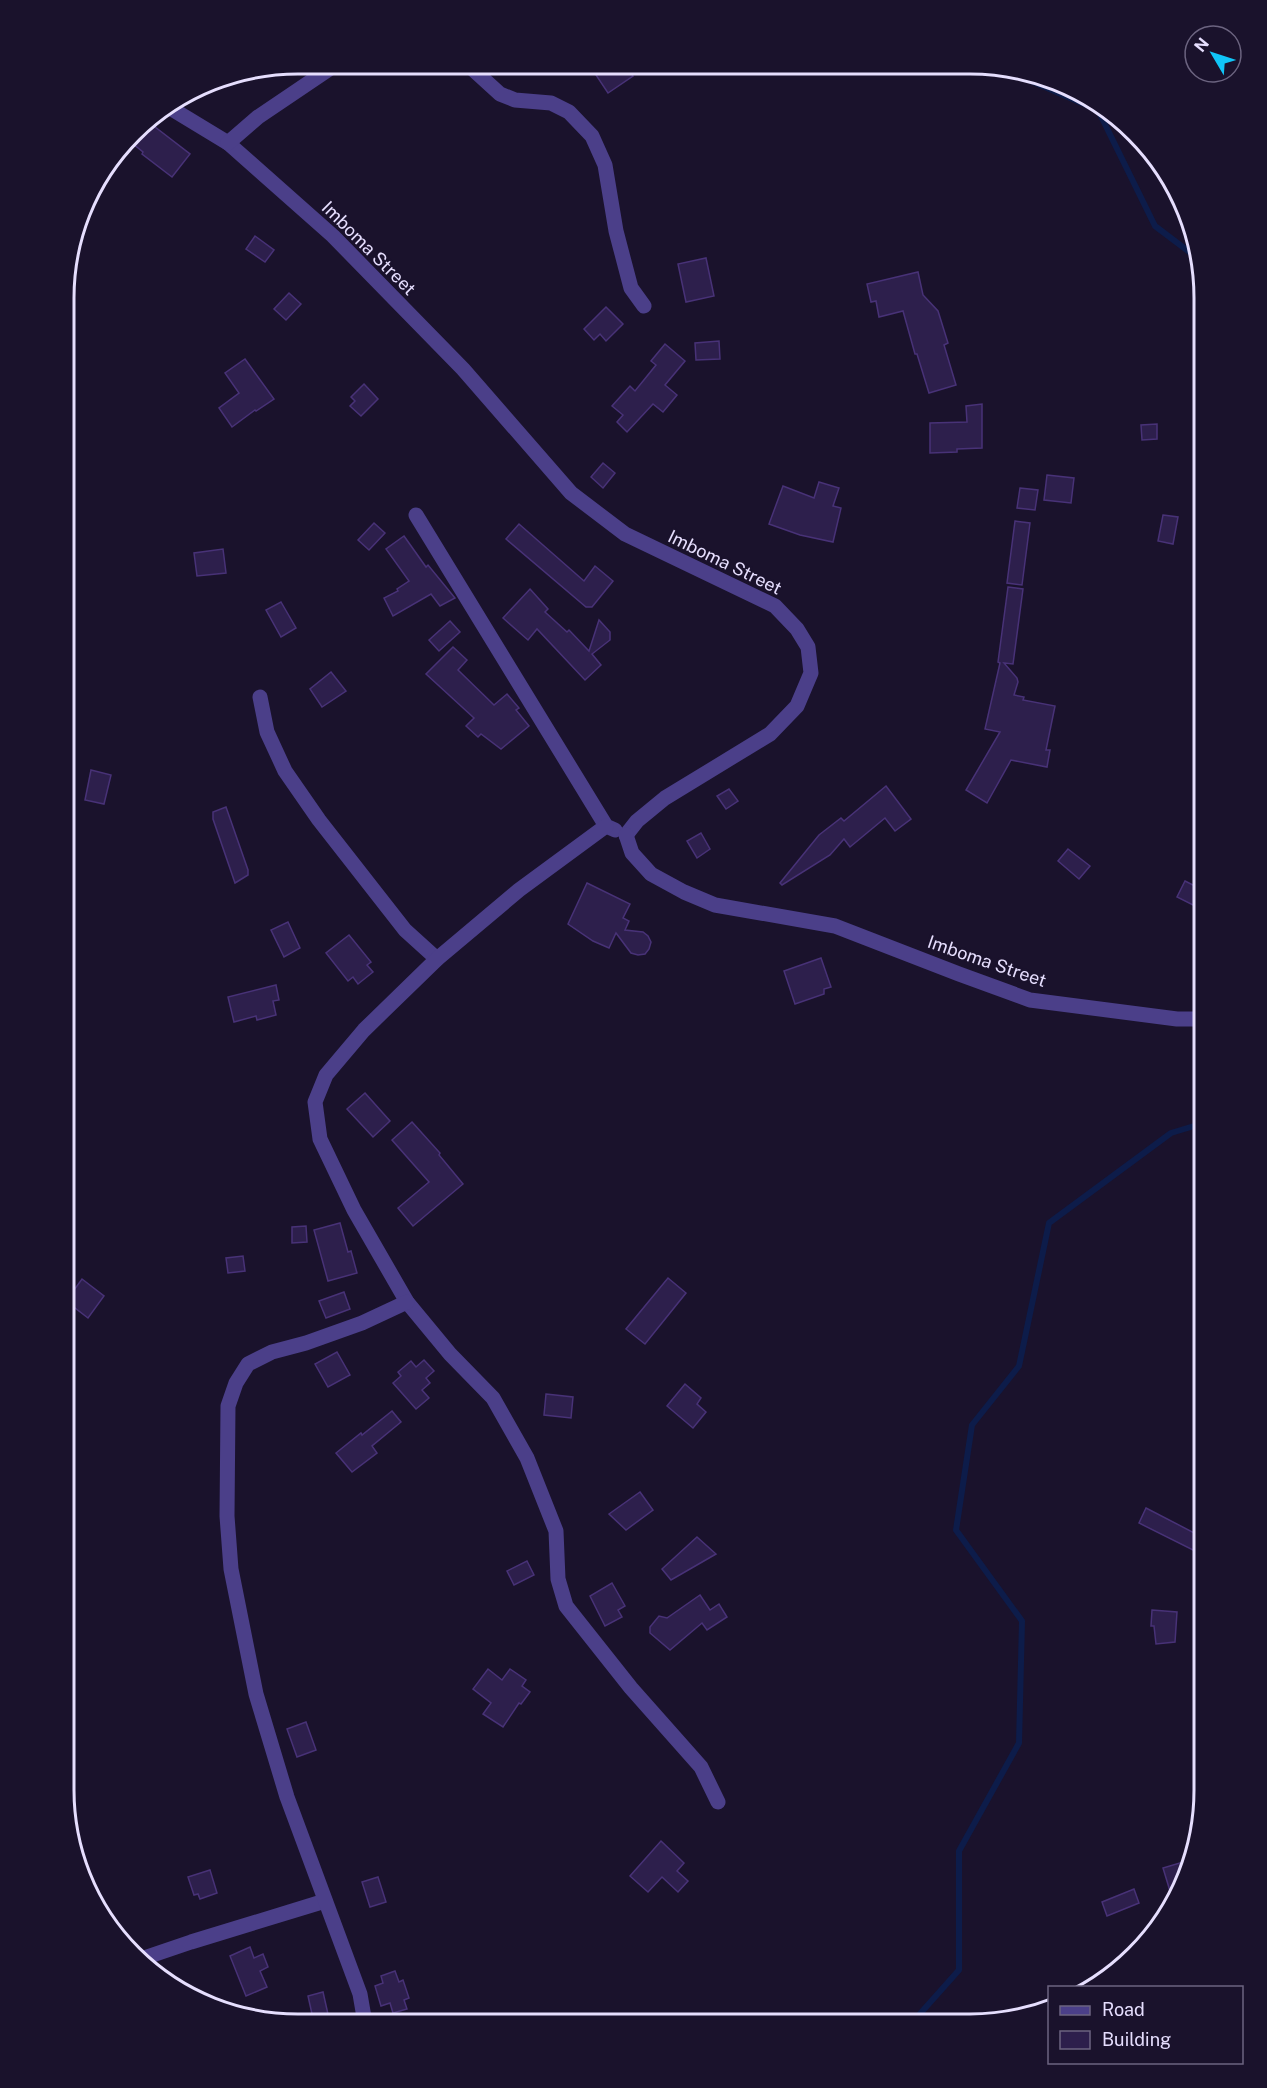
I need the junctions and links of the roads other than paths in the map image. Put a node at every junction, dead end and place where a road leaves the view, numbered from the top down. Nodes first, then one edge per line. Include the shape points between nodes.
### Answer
1 (322, 74) edge
2 (478, 74) edge
3 (174, 110) edge
4 (228, 143) junction
5 (644, 306) dead end
6 (416, 515) dead end
7 (260, 697) dead end
8 (606, 826) junction
9 (626, 835) junction
10 (437, 959) junction
11 (1194, 1019) edge
12 (407, 1302) junction
13 (718, 1802) dead end
14 (326, 1901) junction
15 (148, 1957) edge
16 (363, 2014) edge

1 - 4 street via 258,117
2 - 5 street via 500,94 515,100 551,102 569,112 592,136 605,165 631,288
3 - 4 street, Imboma Street
4 - 9 street, Imboma Street via 333,236 463,369 571,493 624,534 776,606 808,647 811,673 797,706 770,734 665,798 637,820
6 - 8 street
7 - 10 street via 267,732 285,771 405,930
8 - 9 street
8 - 10 street via 519,890
9 - 11 street, Imboma Street via 632,853 651,874 715,905 836,926 1030,1000
10 - 12 street via 364,1030 326,1074 315,1102 320,1139 354,1210
12 - 13 street via 450,1354 494,1398 527,1458 556,1531 558,1579 566,1606 701,1767
12 - 14 street via 362,1323 272,1352 248,1364 228,1406 231,1569 256,1694 287,1797
14 - 15 street
14 - 16 street via 360,1994

